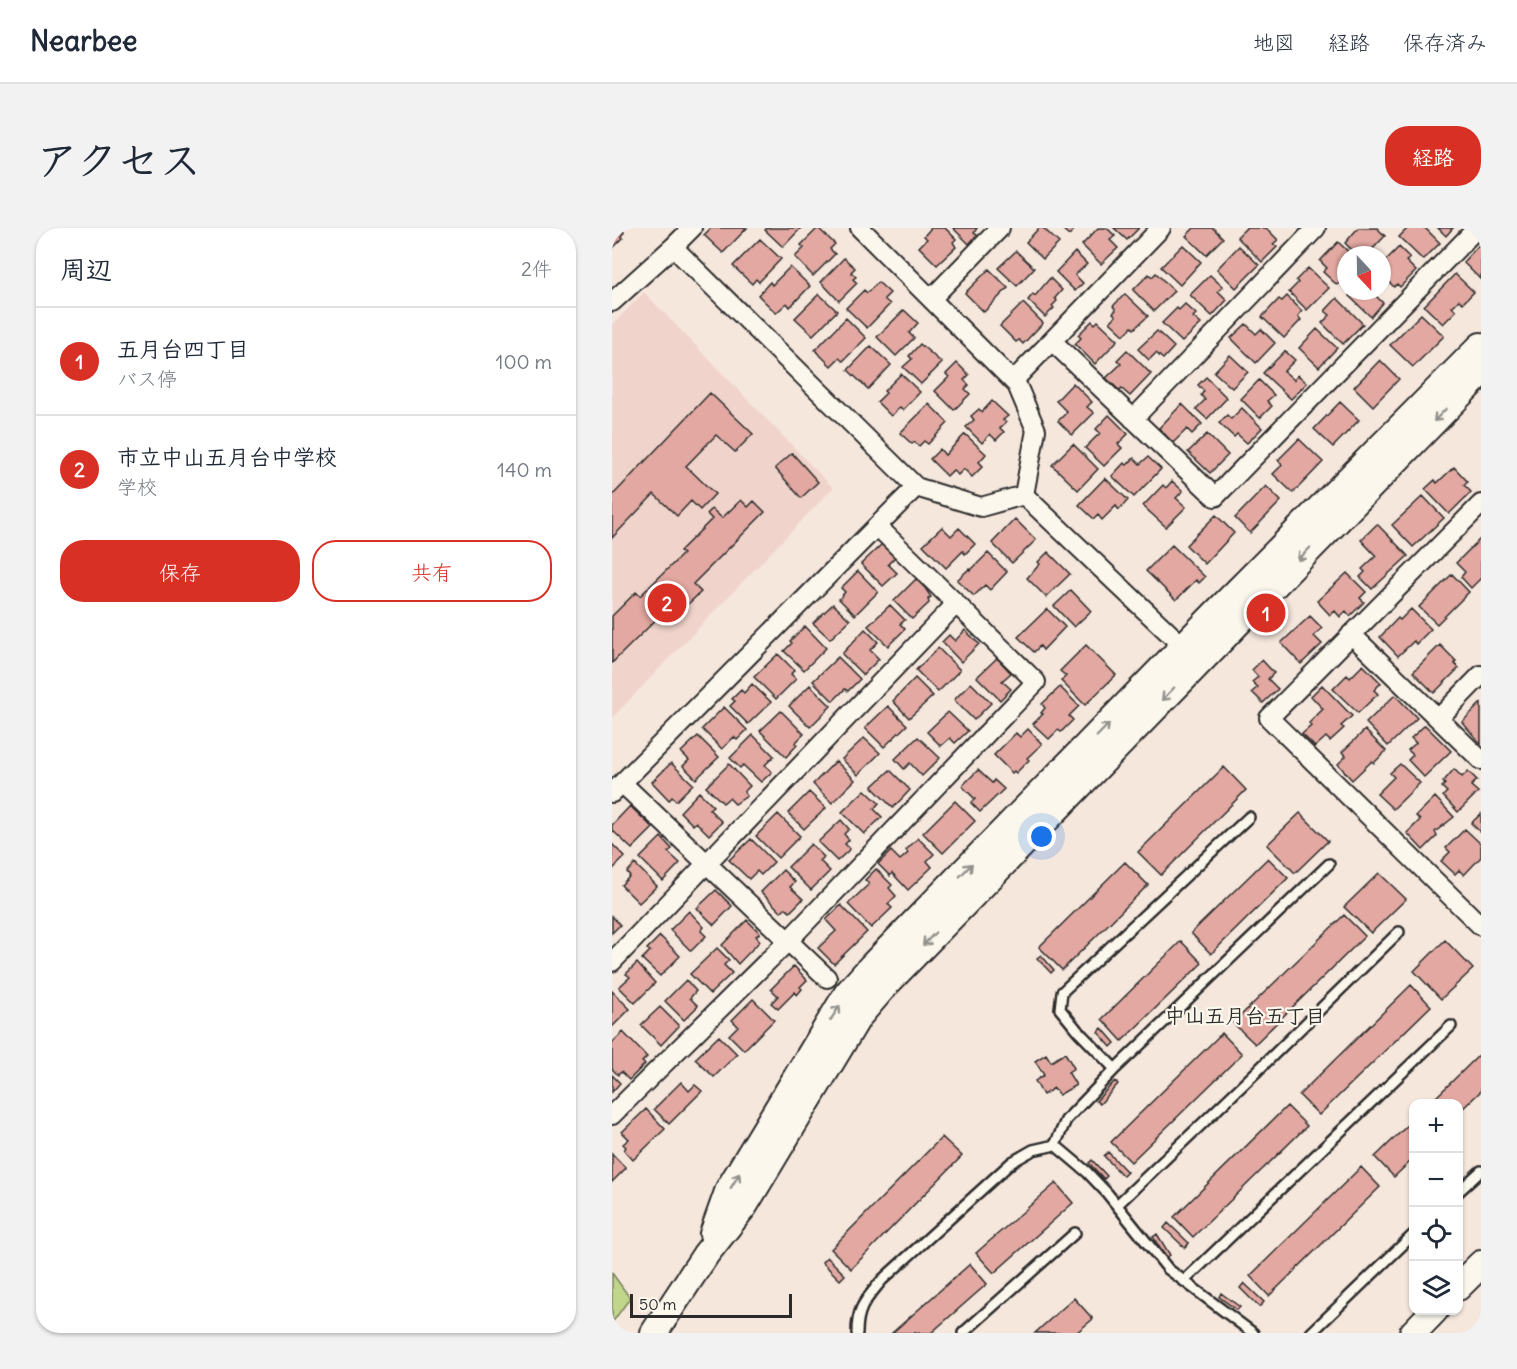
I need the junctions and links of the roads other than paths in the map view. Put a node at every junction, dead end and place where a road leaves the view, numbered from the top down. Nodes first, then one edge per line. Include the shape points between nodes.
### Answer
1 (692, 228) edge
2 (860, 228) edge
3 (1000, 228) edge
4 (1161, 228) edge
5 (1316, 228) edge
6 (1477, 228) edge
7 (673, 247) junction
8 (932, 298) junction
9 (612, 302) edge
10 (1052, 340) junction
11 (1481, 346) edge
12 (1481, 373) edge
13 (1013, 381) junction
14 (1132, 419) junction
15 (916, 487) junction
16 (1024, 495) junction
17 (1481, 504) edge
18 (877, 526) junction
19 (957, 604) junction
20 (1351, 634) junction
21 (1192, 655) junction
22 (1481, 675) edge
23 (1438, 718) junction
24 (1481, 760) edge
25 (617, 788) edge
26 (1249, 817) dead end
27 (707, 864) junction
28 (1329, 864) dead end
29 (1481, 926) edge
30 (1399, 932) dead end
31 (788, 941) junction
32 (612, 962) edge
33 (827, 978) dead end
34 (1451, 1026) dead end
35 (1115, 1069) junction
36 (612, 1115) edge
37 (1055, 1145) junction
38 (1481, 1171) edge
39 (1463, 1187) edge
40 (1117, 1205) junction
41 (1075, 1233) dead end
42 (1409, 1238) edge
43 (1481, 1264) edge
44 (1184, 1281) junction
45 (1463, 1282) edge
46 (1431, 1315) edge
47 (654, 1333) edge
48 (857, 1333) edge
49 (963, 1333) edge
50 (1253, 1333) edge
51 (1311, 1333) edge
52 (1413, 1333) edge

1 - 7 street
2 - 8 street
3 - 8 street
4 - 10 street
5 - 14 street
6 - 14 street via 1215,497
7 - 9 street
7 - 15 street
8 - 13 street
10 - 13 street
10 - 14 street
11 - 21 street
12 -> 21 street
13 - 16 street via 1036,430
15 - 16 street via 981,507
15 - 18 street
16 - 21 street
17 - 20 street
18 - 19 street
18 - 25 street
19 - 27 street
19 - 31 street via 1036,682
20 - 23 street
20 - 29 street via 1269,717
21 - 47 street via 858,1017 744,1206 706,1254
22 - 23 street
23 - 24 street
25 - 27 street
26 - 35 lane via 1062,992 1060,1009
27 - 31 street
27 - 32 street
28 - 35 lane
30 - 40 lane
31 - 33 street
31 - 36 street
34 - 44 lane
35 - 37 lane via 1066,1120
37 - 40 lane
37 - 48 lane via 1033,1150 1012,1162 882,1281 863,1303 857,1317
38 - 39 lane
40 - 44 lane via 1168,1269
41 - 49 lane
42 - 51 lane
43 - 45 street
44 - 50 lane
46 - 52 street

